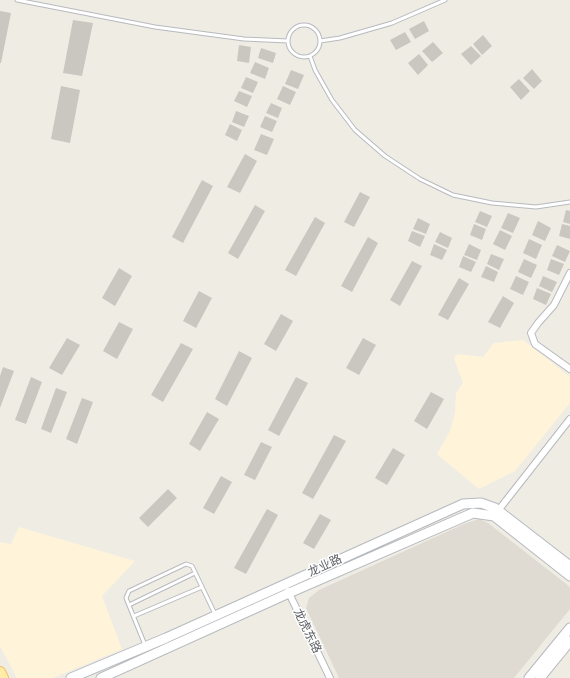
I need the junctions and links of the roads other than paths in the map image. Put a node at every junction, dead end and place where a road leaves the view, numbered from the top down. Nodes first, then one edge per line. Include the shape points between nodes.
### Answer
1 (17, 0) edge
2 (445, 0) edge
3 (288, 41) junction
4 (320, 41) junction
5 (310, 56) junction
6 (570, 202) edge
7 (570, 273) edge
8 (570, 369) edge
9 (570, 419) edge
10 (496, 513) junction
11 (570, 566) edge
12 (195, 573) junction
13 (570, 576) edge
14 (202, 586) junction
15 (287, 588) junction
16 (129, 605) junction
17 (216, 615) junction
18 (134, 616) junction
19 (220, 624) junction
20 (570, 628) edge
21 (570, 641) edge
22 (146, 646) junction
23 (150, 656) junction
24 (0, 672) edge
25 (3, 678) edge
26 (71, 678) edge
27 (101, 678) edge
28 (330, 678) edge
29 (529, 678) edge
30 (540, 678) edge

1 - 3 lane via 155,27 244,39
2 - 4 lane via 392,23
3 - 4 lane via 293,29 306,25 318,32
3 - 5 lane via 292,52 298,56
4 - 5 lane via 318,49
5 - 6 lane via 332,100 356,130 385,156 420,179 453,195 492,203 536,207
7 - 8 street via 554,305 531,333 535,344
9 - 10 street
10 - 11 street, 龙业路
10 - 13 street
10 - 15 street, 龙业路 via 473,513
12 - 14 lane
12 - 16 lane
12 - 16 lane via 192,566 186,564 179,567 130,591 126,598
14 - 17 lane
14 - 18 lane
15 - 17 street, 龙业路
15 - 19 street, 龙业路
15 - 28 street, 龙虎东路
16 - 18 lane
17 - 19 lane
17 - 22 street, 龙业路
18 - 22 lane
19 - 23 street, 龙业路
20 - 29 street
21 - 30 street
22 - 23 lane
22 - 26 street, 龙业路
23 - 27 street, 龙业路
24 - 25 main road

